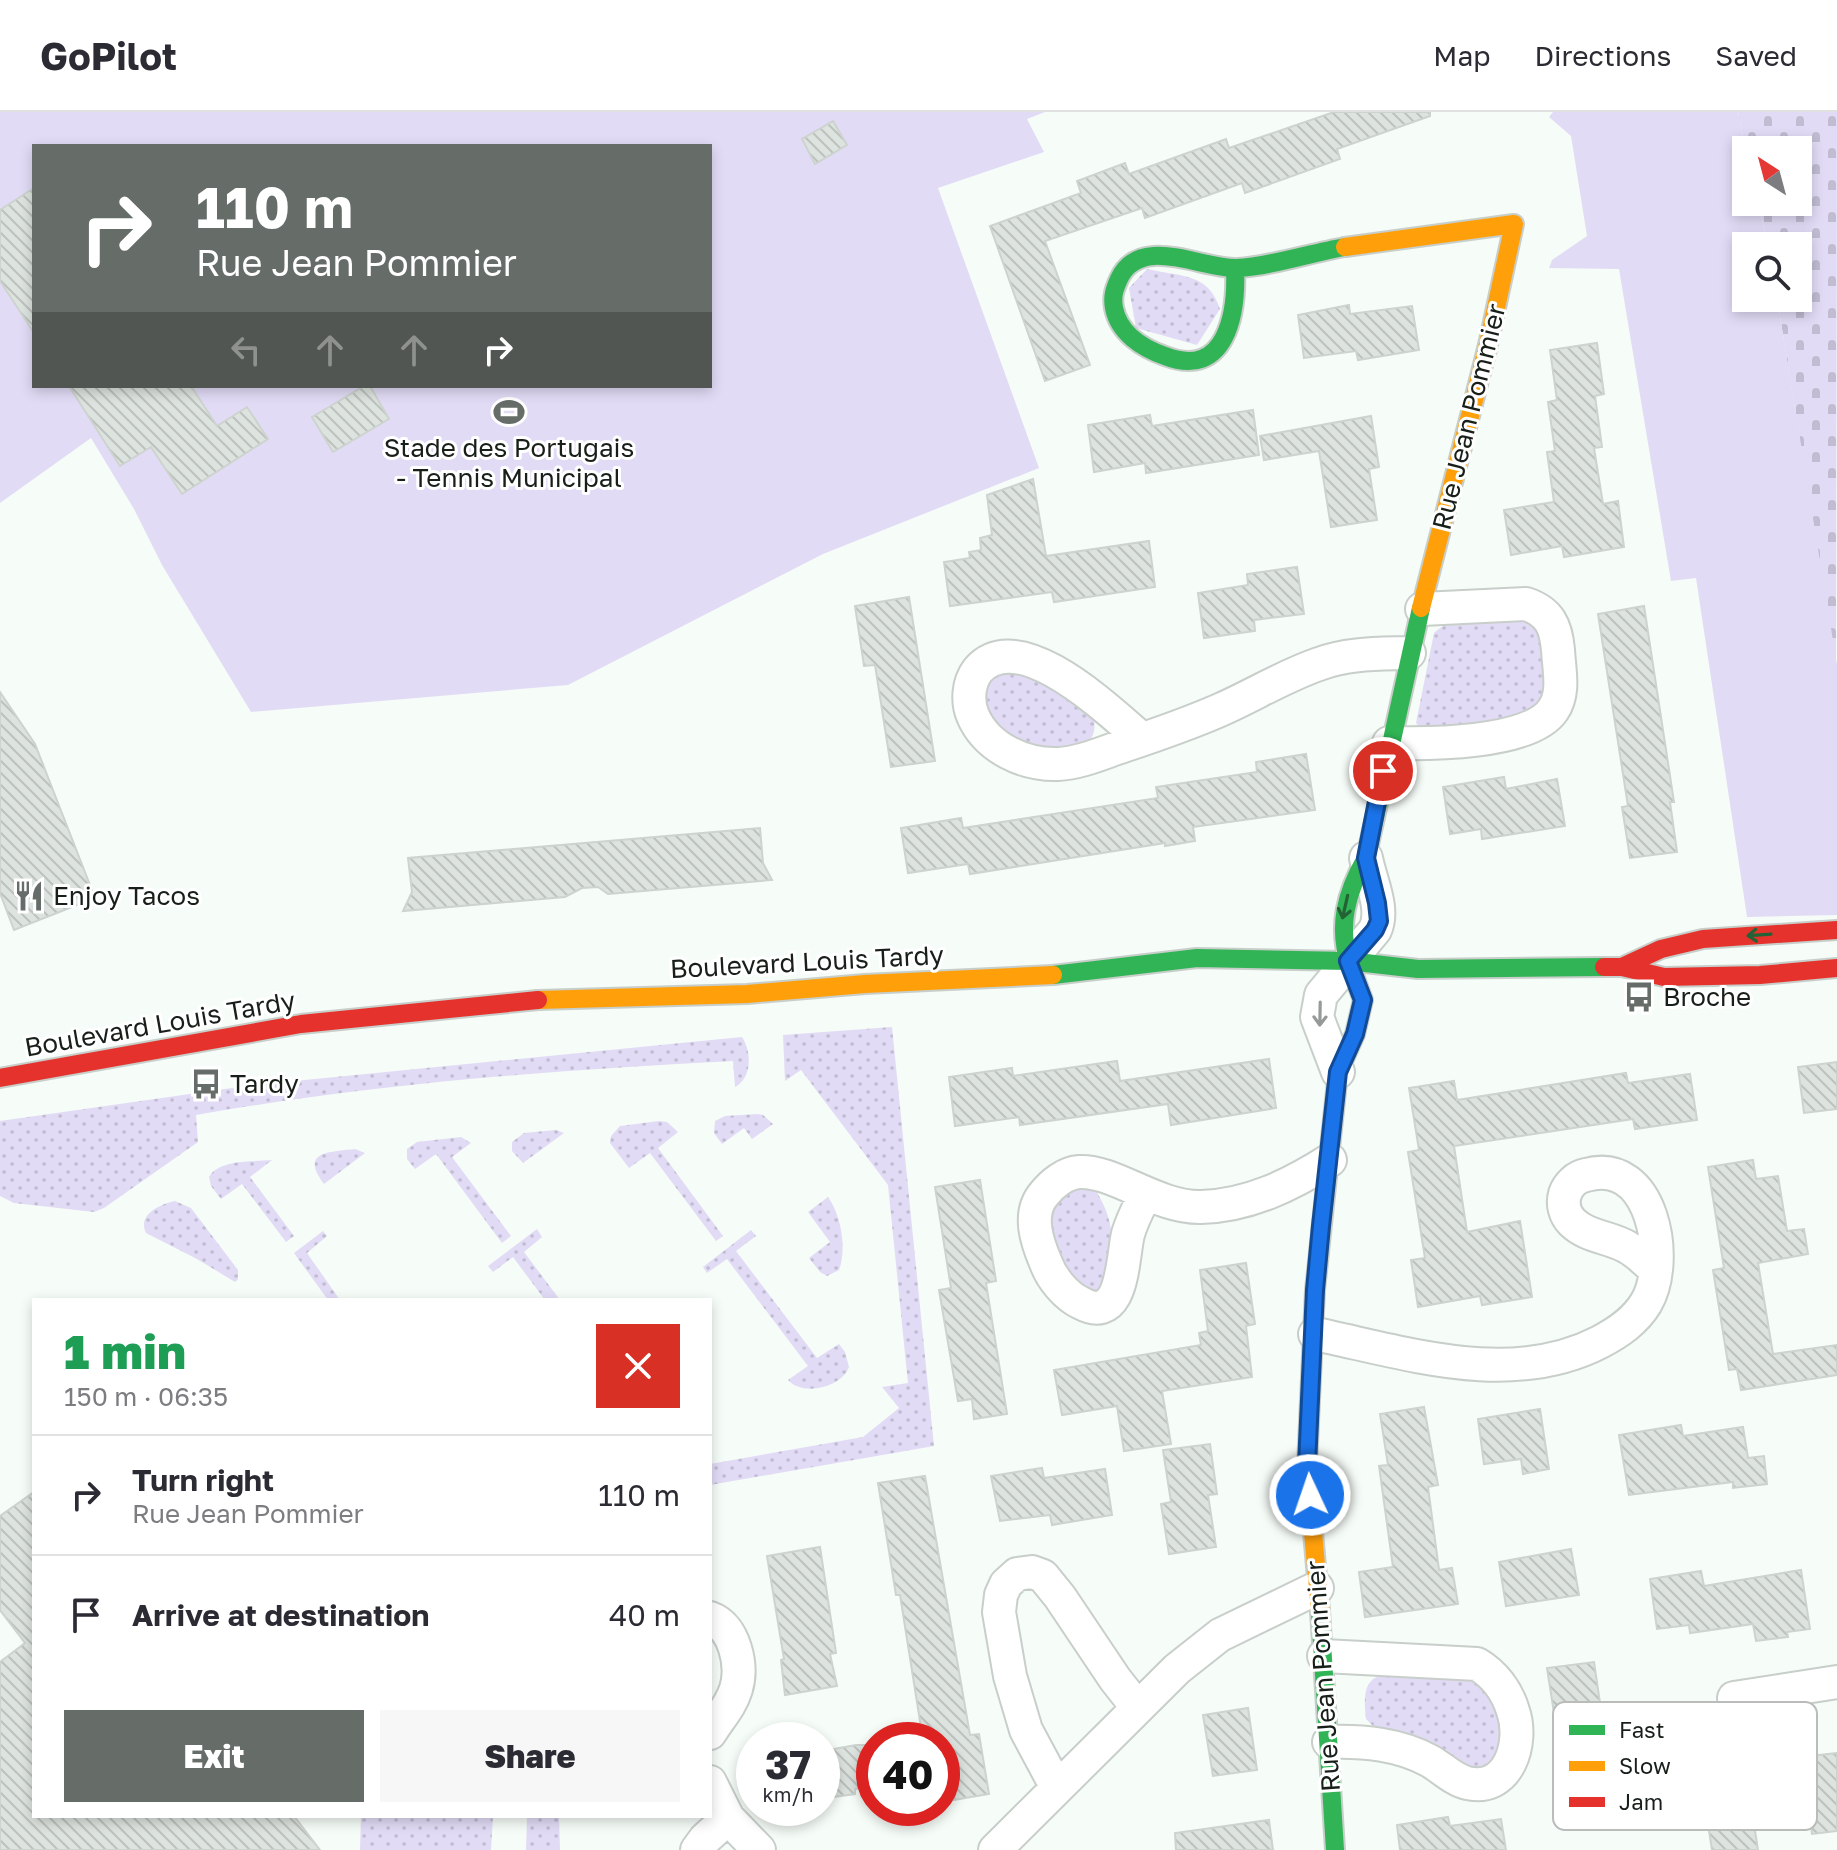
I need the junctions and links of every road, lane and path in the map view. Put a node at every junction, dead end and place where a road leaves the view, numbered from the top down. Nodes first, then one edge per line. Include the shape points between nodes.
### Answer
1 (1235, 268) junction
2 (1422, 609) junction
3 (1409, 653) junction
4 (1142, 739) junction
5 (1389, 743) junction
6 (1366, 858) joint
7 (1837, 930) edge
8 (1348, 961) junction
9 (1622, 967) junction
10 (1837, 968) edge
11 (1338, 1072) junction
12 (0, 1078) edge
13 (1330, 1160) junction
14 (1145, 1195) dead end
15 (1655, 1270) dead end
16 (1315, 1334) junction
17 (1317, 1588) junction
18 (712, 1620) edge
19 (1324, 1656) junction
20 (1837, 1682) edge
21 (1734, 1698) dead end
22 (1137, 1707) junction
23 (712, 1730) edge
24 (1329, 1742) junction
25 (712, 1786) edge
26 (1056, 1786) junction
27 (728, 1818) junction
28 (697, 1850) edge
29 (759, 1850) edge
30 (995, 1850) edge
31 (1335, 1850) edge

1 - 1 street via 1185,257 1135,261 1113,286 1116,316 1142,348 1177,360 1196,360 1227,336
1 - 2 street, Rue Jean Pommier via 1514,224
2 - 3 street, Rue Jean Pommier
2 - 5 street via 1526,604 1540,609 1556,631 1558,701 1542,723 1527,729 1483,738
3 - 4 street via 1323,662
3 - 5 street, Rue Jean Pommier
4 - 4 street via 1058,764 1013,755 982,732 968,695 974,676 987,661 1003,656 1030,660 1087,692
5 - 6 street, Rue Jean Pommier
6 - 8 street, Rue Jean Pommier via 1379,921
7 -> 9 street, Boulevard Louis Tardy via 1703,939 1661,949
8 - 9 street, Boulevard Louis Tardy via 1418,969
8 - 11 street, Rue Jean Pommier via 1363,1000
8 -> 11 street, Rue Jean Pommier via 1321,995 1317,1017
8 - 12 street, Boulevard Louis Tardy via 1197,958 1040,976 747,994 557,998 301,1024
9 - 10 street, Boulevard Louis Tardy via 1664,977
11 - 13 street, Rue Jean Pommier
13 - 14 street via 1295,1182 1227,1205 1198,1207
13 - 16 street, Rue Jean Pommier
15 - 16 street via 1653,1291 1619,1332 1546,1361 1483,1365
16 - 17 street, Rue Jean Pommier via 1307,1465
17 - 19 street, Rue Jean Pommier
17 - 22 street via 1220,1635
18 - 23 street via 726,1630 738,1668 730,1704
19 - 24 street, Rue Jean Pommier
19 - 24 street via 1477,1664 1498,1682 1514,1712 1517,1736 1504,1775 1468,1784 1413,1752 1362,1741
20 - 21 street
22 - 26 street
22 - 26 street via 1043,1576 1017,1574 1006,1584 999,1612 1010,1676 1026,1730
24 - 31 street, Rue Jean Pommier
25 - 27 street
26 - 30 street
27 - 28 street
27 - 29 street

